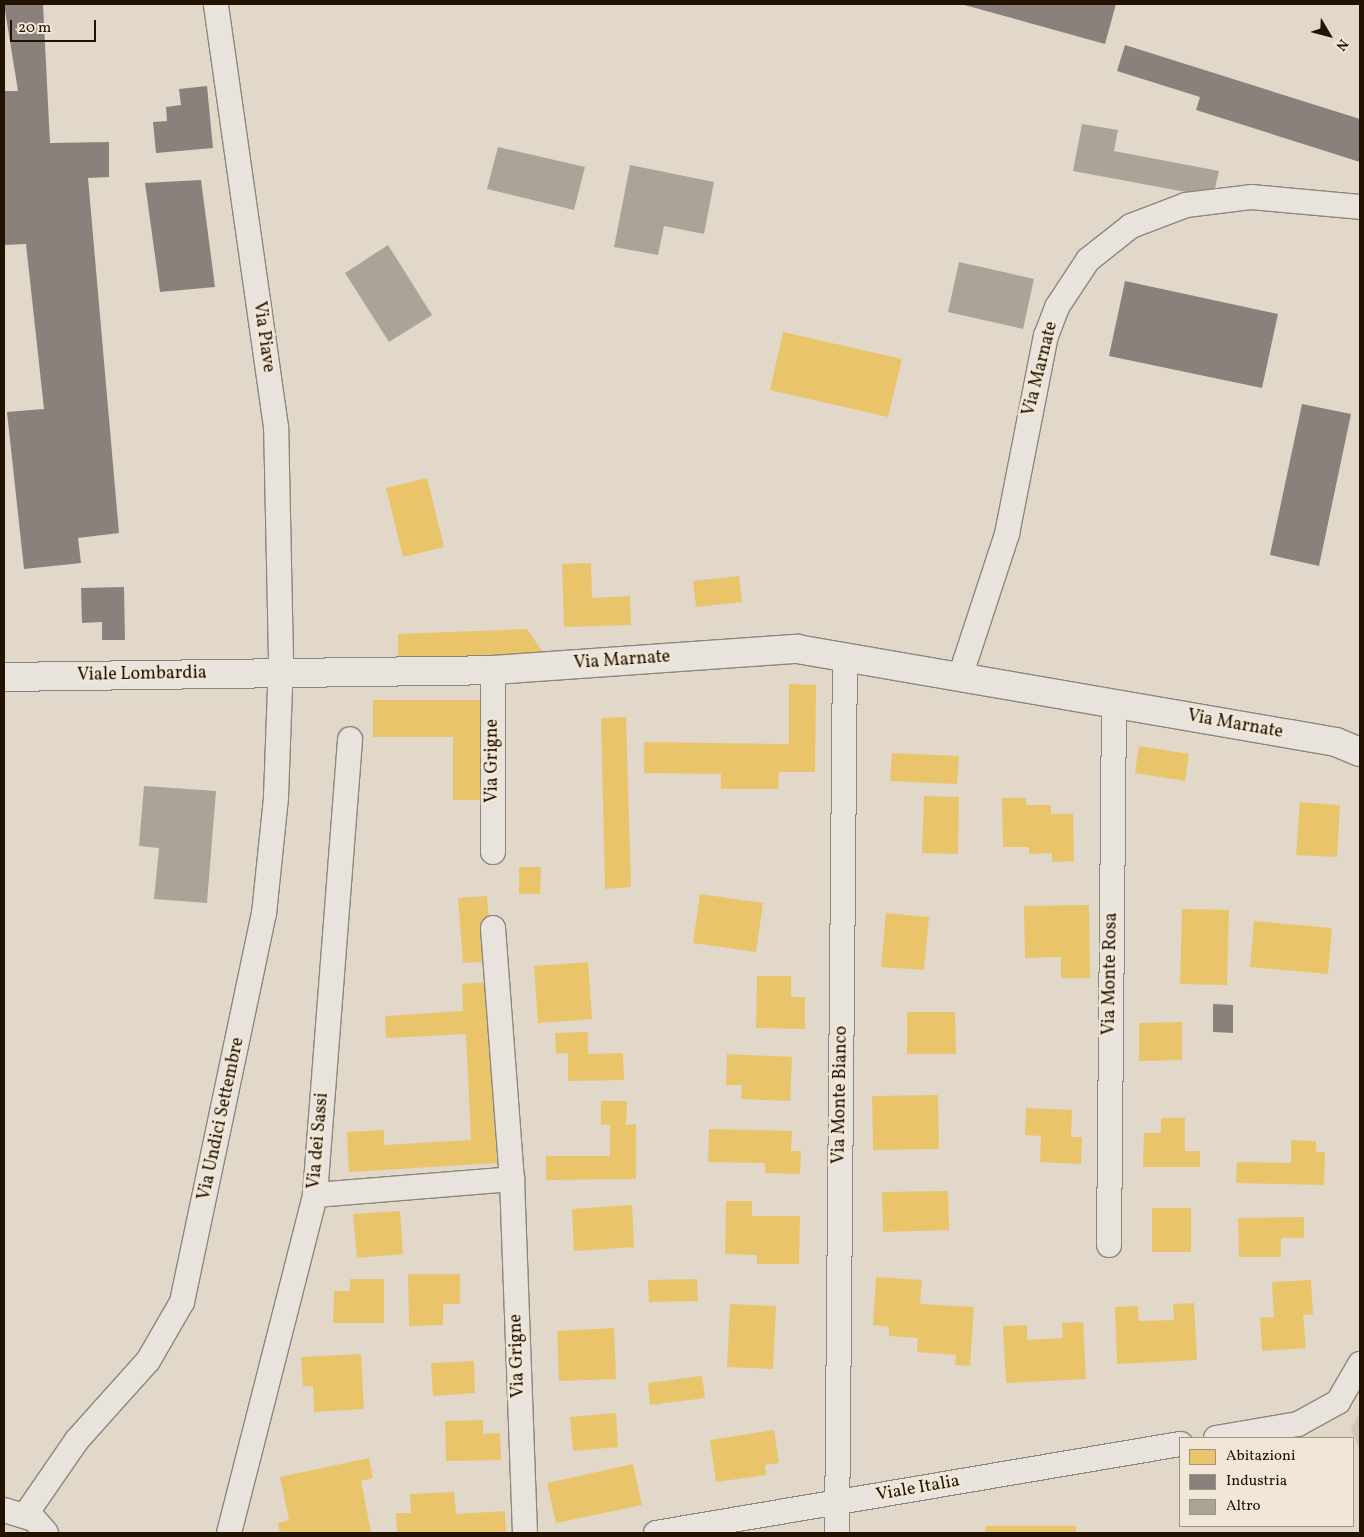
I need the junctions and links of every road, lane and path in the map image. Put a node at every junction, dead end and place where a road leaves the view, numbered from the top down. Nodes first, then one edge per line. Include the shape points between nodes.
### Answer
1 (216, 4) edge
2 (1360, 207) edge
3 (845, 657) junction
4 (493, 670) junction
5 (281, 672) junction
6 (4, 677) edge
7 (960, 677) junction
8 (1114, 704) junction
9 (350, 739) dead end
10 (1360, 752) edge
11 (493, 852) dead end
12 (493, 928) dead end
13 (512, 1180) junction
14 (316, 1195) junction
15 (1109, 1244) dead end
16 (1360, 1364) edge
17 (1222, 1437) edge
18 (1179, 1444) edge
19 (836, 1503) junction
20 (15, 1512) edge
21 (46, 1533) edge
22 (229, 1533) edge
23 (525, 1533) edge
24 (656, 1533) edge
25 (837, 1533) edge

1 - 5 street, Via Piave via 276,427 283,574
2 - 7 street, Via Marnate via 1251,197 1186,205 1131,226 1088,260 1057,307 1046,336 1007,534
3 - 4 street, Via Marnate via 797,649
3 - 7 street, Via Marnate
3 - 19 street, Via Monte Bianco
4 - 5 street, Via Marnate
4 - 11 street, Via Grigne
5 - 6 street, Viale Lombardia
5 - 20 street, Via Undici Settembre via 276,797 264,914 182,1302 148,1361
7 - 8 street, Via Marnate
8 - 10 street, Via Marnate via 1336,742
8 - 15 street, Via Monte Rosa
9 - 14 street, Via dei Sassi
12 - 13 street, Via Grigne
13 - 14 street
13 - 23 street, Via Grigne
14 - 22 street, Via dei Sassi
16 - 17 street via 1338,1402 1298,1424
18 - 19 street, Viale Italia
19 - 24 street, Viale Italia
19 - 25 street, Via Monte Bianco
20 - 21 street

